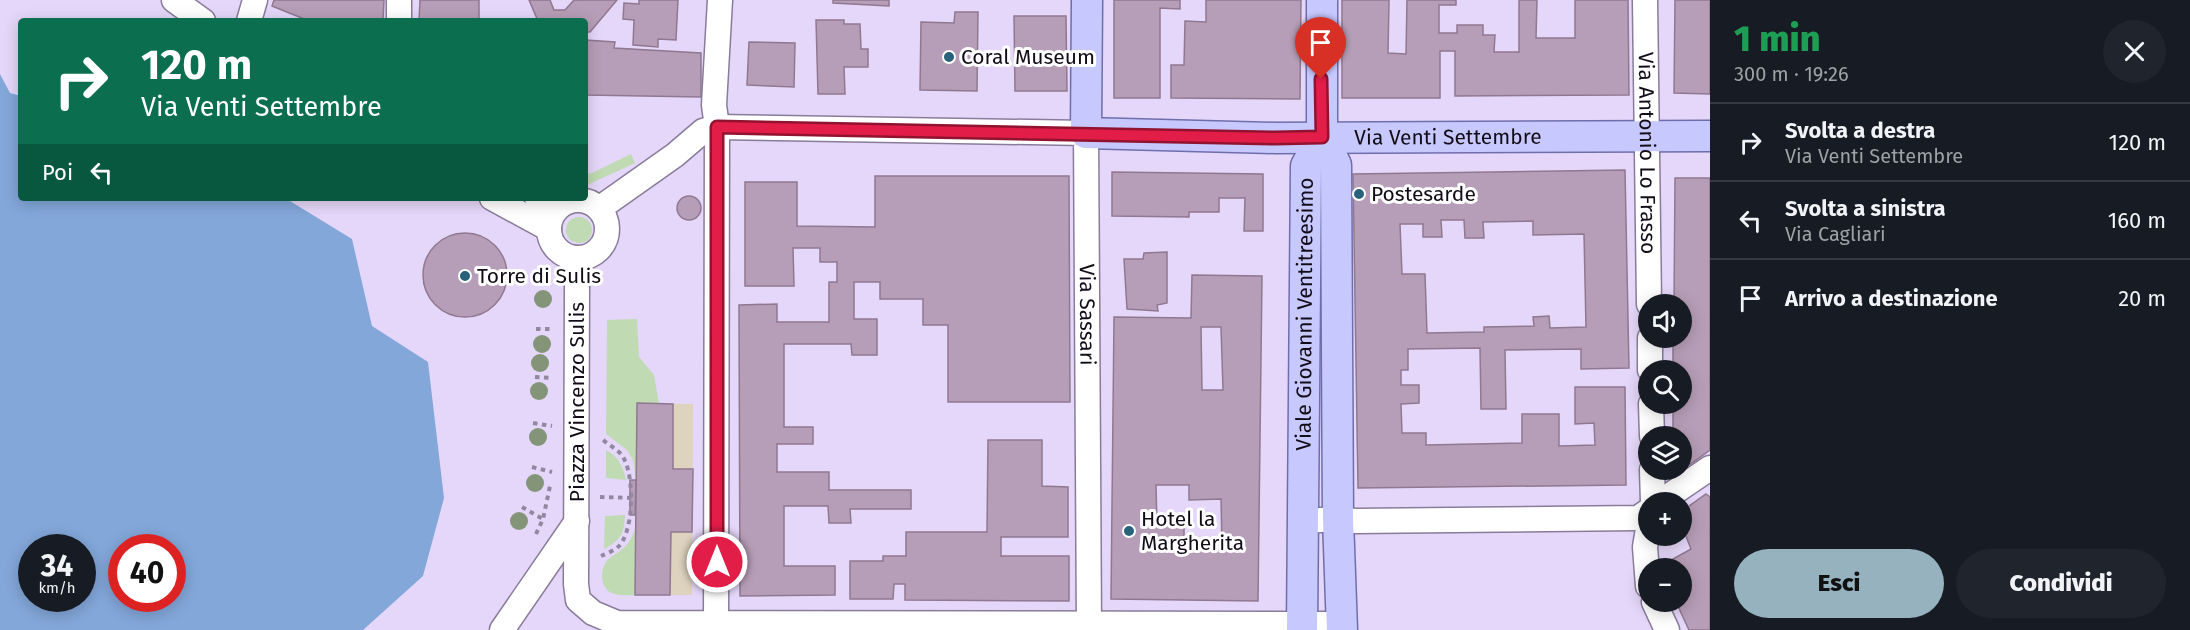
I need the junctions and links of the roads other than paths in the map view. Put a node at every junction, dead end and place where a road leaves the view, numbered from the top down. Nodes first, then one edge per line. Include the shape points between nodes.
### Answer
1 (174, 0) edge
2 (255, 0) edge
3 (399, 0) edge
4 (720, 0) edge
5 (1087, 0) edge
6 (1322, 0) edge
7 (1645, 0) edge
8 (199, 18) edge
9 (250, 18) edge
10 (399, 18) edge
11 (717, 127) junction
12 (1086, 133) junction
13 (1646, 136) junction
14 (1710, 136) edge
15 (1322, 137) junction
16 (504, 201) edge
17 (574, 201) edge
18 (585, 201) edge
19 (600, 208) junction
20 (548, 212) edge
21 (576, 258) junction
22 (1649, 294) edge
23 (1710, 468) edge
24 (1675, 492) edge
25 (1638, 518) edge
26 (1338, 519) junction
27 (577, 521) junction
28 (1303, 521) junction
29 (1659, 612) edge
30 (1302, 626) edge
31 (716, 627) edge
32 (1089, 627) edge
33 (1342, 627) edge
34 (502, 630) edge
35 (1667, 630) edge

1 - 8 street
2 - 9 street
3 - 10 street
4 - 11 street via 714,105
5 - 12 main road, Via Sassari
6 - 15 main road
7 - 13 street, Via Antonio Lo Frasso
11 - 12 street, Via Venti Settembre
11 - 19 street via 703,131
11 - 31 street
12 - 15 main road, Via Venti Settembre
12 - 32 street, Via Sassari
13 - 14 main road, Via Venti Settembre
13 - 15 main road, Via Venti Settembre
13 - 22 street, Via Antonio Lo Frasso
15 - 26 main road, Viale Giovanni Ventitreesimo via 1336,165
15 - 28 main road, Viale Giovanni Ventitreesimo via 1306,166
16 - 20 street
17 - 20 street
18 - 19 street
19 - 21 street via 608,227 607,237 595,253
20 - 21 street via 553,243
21 - 27 street, Piazza Vincenzo Sulis
23 - 24 street
25 - 26 street
26 - 28 street
26 - 33 main road, Viale Giovanni Ventitreesimo
27 - 31 street via 578,600 593,614 616,623
27 - 34 street, Piazza Vincenzo Sulis
28 - 30 main road, Viale Giovanni Ventitreesimo
29 - 35 street
30 - 32 street
30 - 33 street
31 - 32 street

